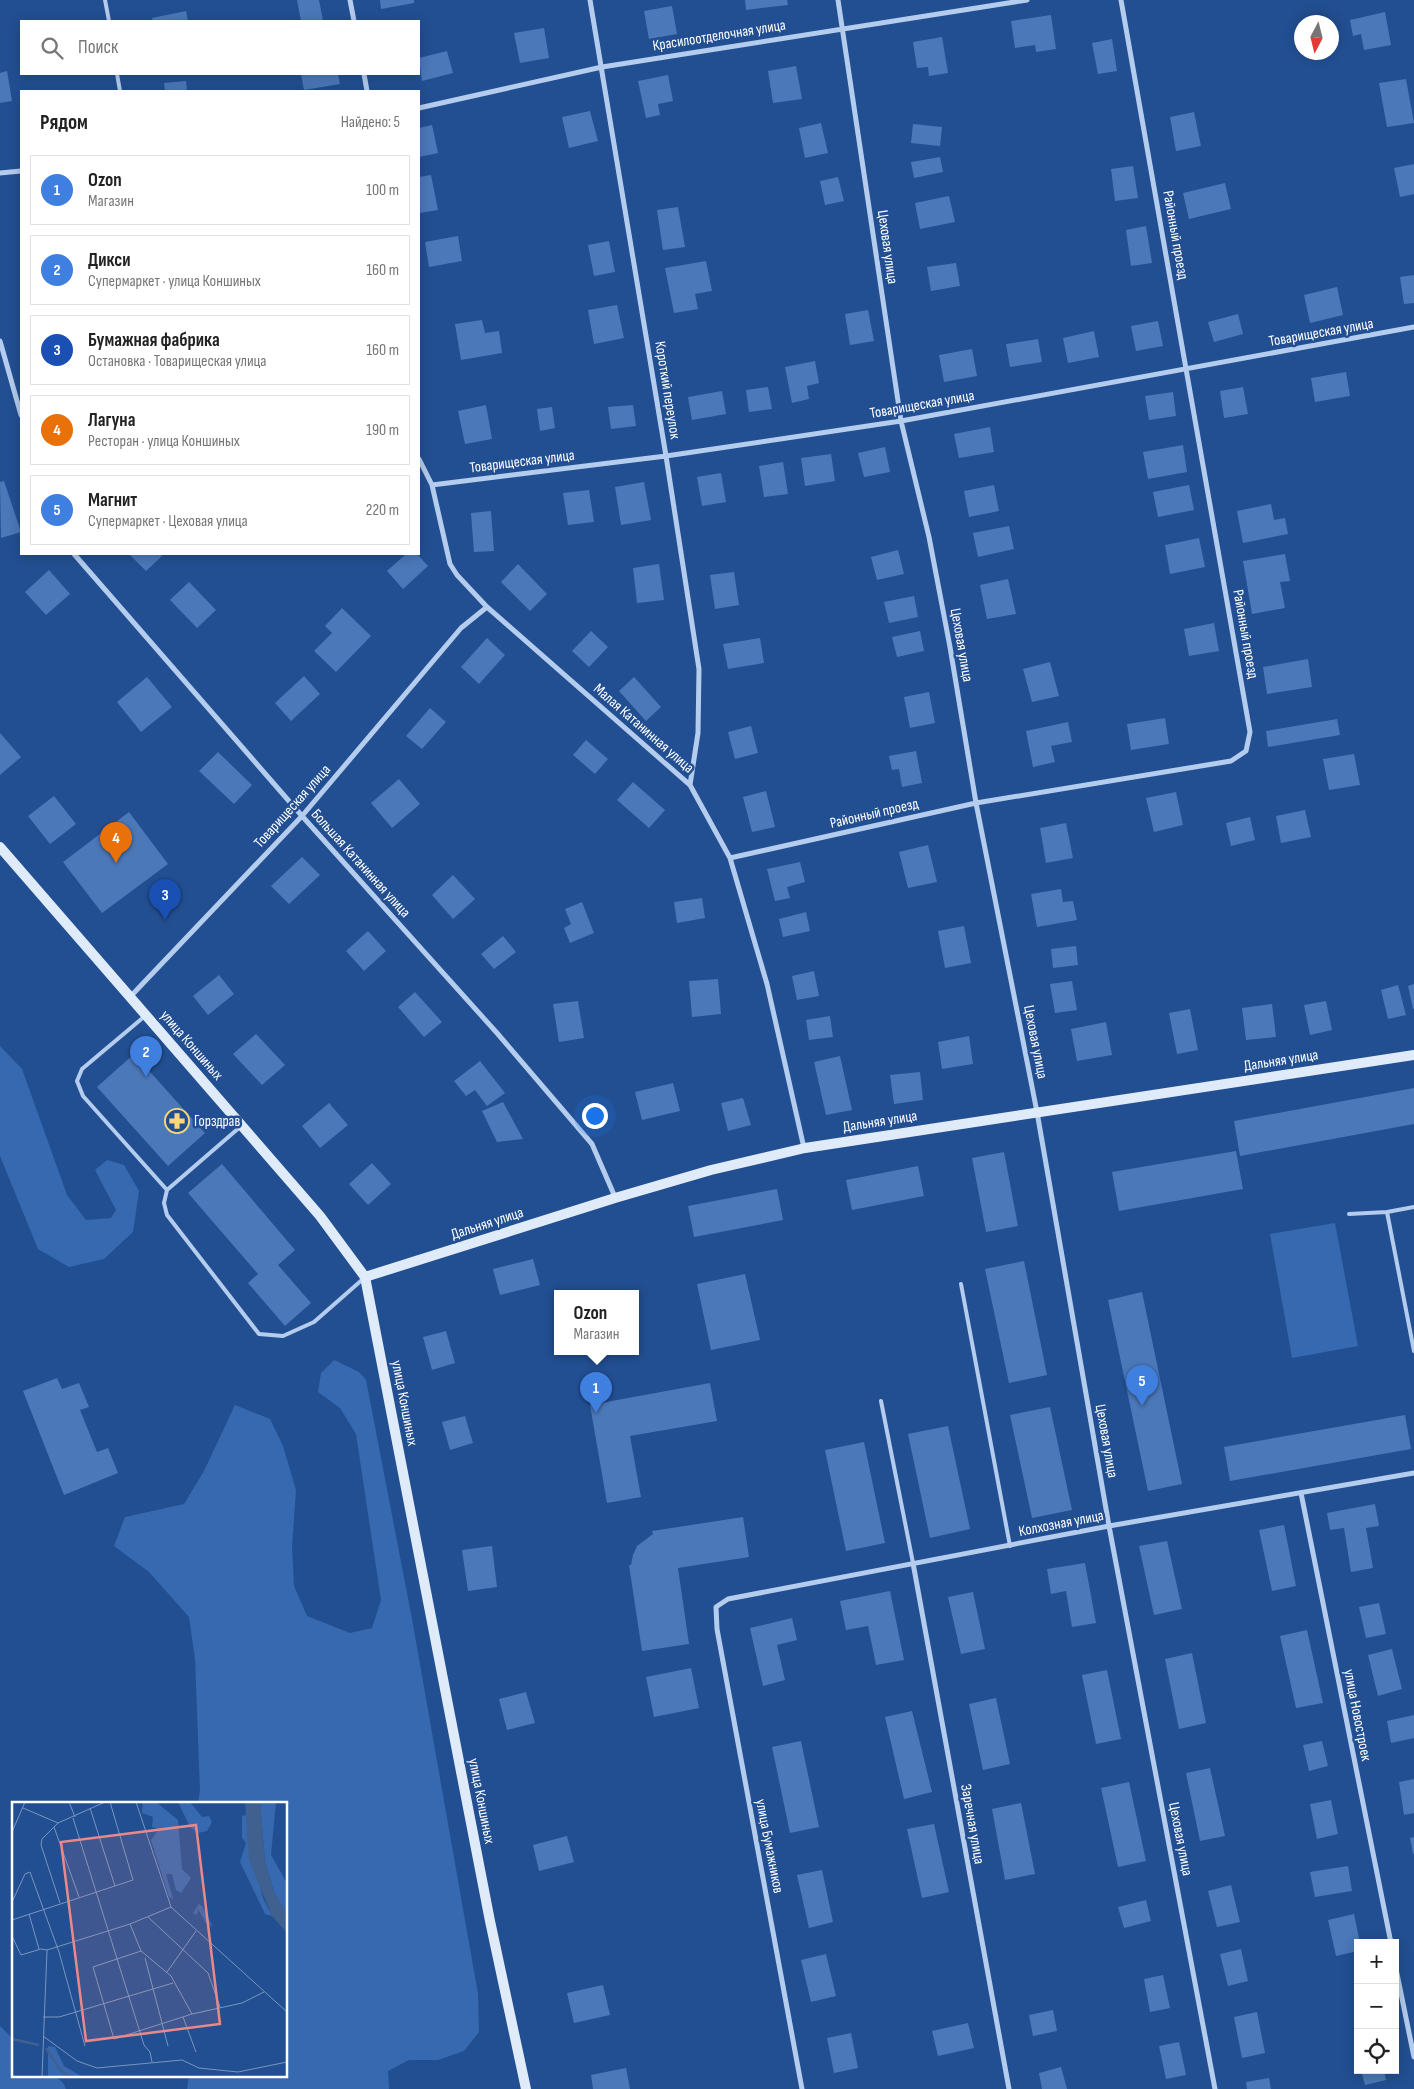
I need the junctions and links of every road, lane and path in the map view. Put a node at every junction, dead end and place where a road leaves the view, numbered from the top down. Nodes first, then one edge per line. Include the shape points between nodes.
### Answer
1 (105, 0) edge
2 (350, 0) edge
3 (590, 0) edge
4 (838, 0) edge
5 (1027, 0) edge
6 (1121, 0) edge
7 (109, 20) edge
8 (354, 20) edge
9 (843, 28) junction
10 (602, 67) junction
11 (117, 75) edge
12 (364, 75) edge
13 (120, 90) edge
14 (367, 90) edge
15 (420, 108) edge
16 (20, 171) edge
17 (0, 173) edge
18 (1414, 327) edge
19 (0, 341) edge
20 (1187, 368) junction
21 (20, 411) edge
22 (901, 422) junction
23 (666, 456) junction
24 (420, 461) edge
25 (432, 485) junction
26 (75, 555) edge
27 (487, 607) junction
28 (690, 785) junction
29 (976, 803) junction
30 (302, 816) junction
31 (0, 846) edge
32 (730, 858) junction
33 (130, 996) junction
34 (146, 1015) junction
35 (1414, 1055) edge
36 (1038, 1112) junction
37 (242, 1126) junction
38 (804, 1148) junction
39 (167, 1190) junction
40 (615, 1198) junction
41 (1414, 1207) edge
42 (1387, 1212) junction
43 (1349, 1214) dead end
44 (365, 1277) junction
45 (961, 1284) dead end
46 (1414, 1351) edge
47 (881, 1401) dead end
48 (1414, 1473) edge
49 (1301, 1493) junction
50 (1109, 1526) junction
51 (1010, 1546) junction
52 (913, 1563) junction
53 (716, 1607) joint
54 (1390, 1939) edge
55 (1399, 1984) edge
56 (1414, 2057) edge
57 (526, 2089) edge
58 (802, 2089) edge
59 (1009, 2089) edge
60 (1216, 2089) edge

1 - 7 lane
2 - 8 street
3 - 10 street, Короткий переулок
4 - 9 street, Цеховая улица
5 - 9 street, Красилоотделочная улица
6 - 20 street, Районный проезд
9 - 10 street, Красилоотделочная улица
9 - 22 street, Цеховая улица
10 - 15 street, Красилоотделочная улица
10 - 23 street, Короткий переулок
11 - 13 lane
12 - 14 street
16 - 17 street
18 - 20 street, Товарищеская улица
19 - 21 street
20 - 22 street, Товарищеская улица
20 - 29 street, Районный проезд via 1250,732 1246,751 1231,761
22 - 23 street, Товарищеская улица
22 - 29 street, Цеховая улица via 929,537
23 - 25 street, Товарищеская улица
23 - 28 street, Короткий переулок via 698,669 698,733
24 - 25 street, Малая Катанинная улица
25 - 27 street, Малая Катанинная улица via 450,564
26 - 30 street, Большая Катанинная улица
27 - 28 street, Малая Катанинная улица
27 - 30 street, Товарищеская улица via 461,628
28 - 32 street, Малая Катанинная улица
29 - 32 street, Районный проезд
29 - 36 street, Цеховая улица
30 - 33 street, Товарищеская улица
30 - 40 street, Большая Катанинная улица via 592,1144
31 - 33 main road, улица Коншиных
32 - 38 street, Малая Катанинная улица via 767,984
33 - 34 main road, улица Коншиных
34 - 37 main road, улица Коншиных
34 - 39 lane via 82,1069 77,1081 83,1096
35 - 36 main road, Дальняя улица
36 - 38 main road, Дальняя улица
36 - 50 street, Цеховая улица
37 - 39 lane
37 - 44 main road, улица Коншиных via 320,1216
38 - 40 main road, Дальняя улица via 711,1170
39 - 44 lane via 164,1203 167,1215 259,1334 283,1336 314,1322
40 - 44 main road, Дальняя улица
41 - 42 lane
42 - 43 lane
42 - 46 lane
44 - 57 main road, улица Коншиных via 488,1912
45 - 51 lane
47 - 52 lane
48 - 49 street, Колхозная улица
49 - 50 street, Колхозная улица
49 - 54 street, улица Новостроек
50 - 51 street, Колхозная улица
50 - 60 street, Цеховая улица
51 - 52 street, Колхозная улица
52 - 53 street, Колхозная улица via 728,1599
52 - 59 street, Заречная улица
53 - 58 street, улица Бумажников via 717,1629
55 - 56 street

